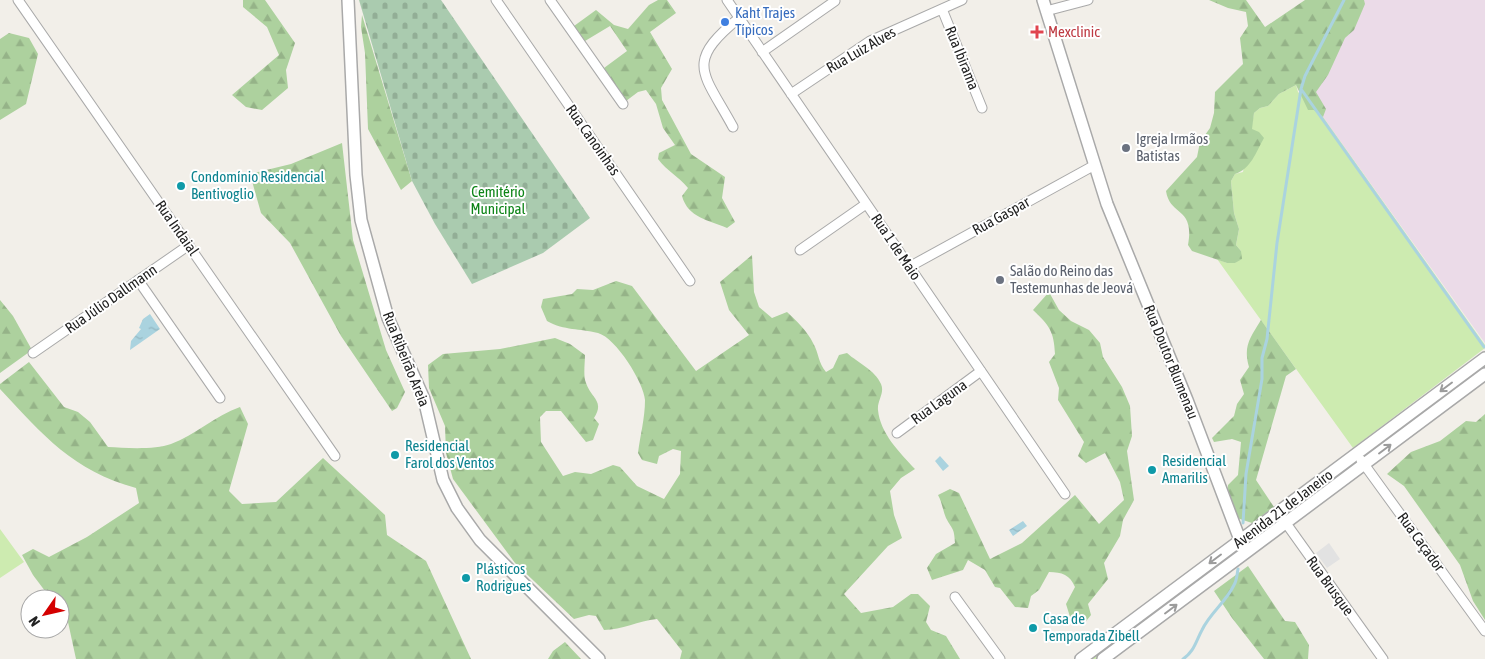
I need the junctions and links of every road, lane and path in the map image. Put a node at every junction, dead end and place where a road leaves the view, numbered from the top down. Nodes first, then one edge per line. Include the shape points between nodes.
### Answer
1 (18, 0) edge
2 (348, 0) edge
3 (496, 0) edge
4 (550, 0) edge
5 (727, 0) edge
6 (962, 0) edge
7 (1088, 0) edge
8 (835, 1) edge
9 (1045, 6) edge
10 (942, 9) junction
11 (739, 18) junction
12 (762, 52) junction
13 (791, 94) junction
14 (622, 104) dead end
15 (982, 108) dead end
16 (732, 127) dead end
17 (1093, 166) junction
18 (866, 204) junction
19 (189, 245) junction
20 (800, 250) dead end
21 (909, 266) junction
22 (138, 280) junction
23 (690, 281) dead end
24 (33, 353) dead end
25 (1485, 358) edge
26 (981, 371) junction
27 (1485, 374) edge
28 (220, 398) dead end
29 (897, 433) dead end
30 (1356, 454) junction
31 (336, 456) dead end
32 (1364, 464) junction
33 (1065, 494) dead end
34 (1278, 512) junction
35 (1286, 523) junction
36 (1241, 540) junction
37 (1245, 553) junction
38 (955, 598) dead end
39 (1146, 611) junction
40 (1153, 622) junction
41 (1485, 630) edge
42 (599, 659) edge
43 (1000, 659) edge
44 (1081, 659) edge
45 (1103, 659) edge
46 (1383, 659) edge

1 - 19 street, Rua Indaial
2 - 42 street, Rua Ribeirão Areia via 361,220 388,318 424,400 443,480 457,508 480,540
3 - 23 street, Rua Canoinhas
4 - 14 street
5 - 11 street, Rua 1 de Maio
6 - 10 street, Rua Luiz Alves
7 - 9 street
8 - 12 street
9 - 17 street, Rua Doutor Blumenau
10 - 13 street, Rua Luiz Alves via 870,41
10 - 15 street, Rua Ibirama
11 - 12 street, Rua 1 de Maio
11 - 16 street via 713,41 703,66
12 - 13 street, Rua 1 de Maio
13 - 18 street, Rua 1 de Maio
17 - 21 street, Rua Gaspar
17 - 36 street, Rua Doutor Blumenau
18 - 20 street
18 - 21 street, Rua 1 de Maio
19 - 22 street, Rua Júlio Dallmann
19 - 31 street, Rua Indaial
21 - 26 street, Rua 1 de Maio
22 - 24 street, Rua Júlio Dallmann
22 - 28 street
25 -> 30 street, Avenida 21 de Janeiro
26 - 29 street, Rua Laguna
26 - 33 street, Rua 1 de Maio
32 -> 27 street, Avenida 21 de Janeiro
30 - 32 street, Rua Caçador
30 - 34 street, Avenida 21 de Janeiro
32 - 35 street, Avenida 21 de Janeiro
32 - 41 street, Rua Caçador
34 - 35 street, Rua Brusque
34 - 36 street, Avenida 21 de Janeiro
35 - 37 street, Avenida 21 de Janeiro
35 - 46 street, Rua Brusque
36 - 37 street, Rua Doutor Blumenau
36 -> 39 street, Avenida 21 de Janeiro
40 -> 37 street, Avenida 21 de Janeiro
38 - 43 street
39 - 40 street
39 - 44 street, Avenida 21 de Janeiro
40 - 45 street, Avenida 21 de Janeiro

